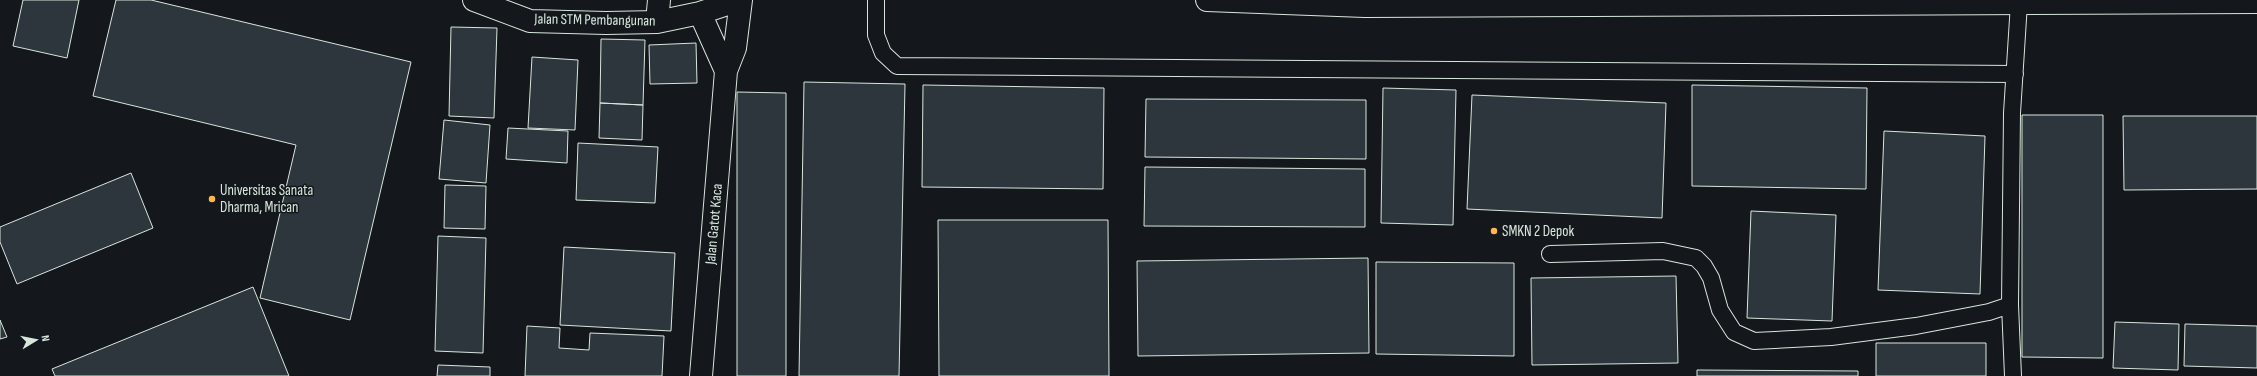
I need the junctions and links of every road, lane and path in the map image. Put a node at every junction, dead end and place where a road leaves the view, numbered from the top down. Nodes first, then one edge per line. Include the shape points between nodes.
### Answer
1 (474, 0) edge
2 (659, 0) edge
3 (740, 0) edge
4 (876, 0) edge
5 (1207, 0) edge
6 (2019, 1) edge
7 (1306, 2) edge
8 (1641, 2) edge
9 (1877, 2) edge
10 (2257, 2) edge
11 (1444, 3) edge
12 (700, 13) junction
13 (657, 22) junction
14 (726, 71) junction
15 (2015, 74) junction
16 (1550, 254) dead end
17 (2010, 305) junction
18 (701, 376) edge
19 (2013, 376) edge

1 - 13 street, Jalan STM Pembangunan via 530,21
2 - 13 street
3 - 12 street, Jalan STM Pembangunan
3 - 14 street, Jalan Gatot Kaca via 735,48
4 - 15 lane via 876,36 883,53 897,66
5 - 7 street
6 - 9 street
6 - 10 street
6 - 15 lane
7 - 11 street
8 - 9 street
8 - 11 street
12 - 13 street, Jalan STM Pembangunan
12 - 14 street, Jalan Gatot Kaca
14 - 18 street, Jalan Gatot Kaca
15 - 17 lane via 2012,113
16 - 17 lane via 1663,251 1696,258 1711,278 1720,310 1734,332 1754,341 1831,337 1916,326 1989,312
17 - 19 lane

